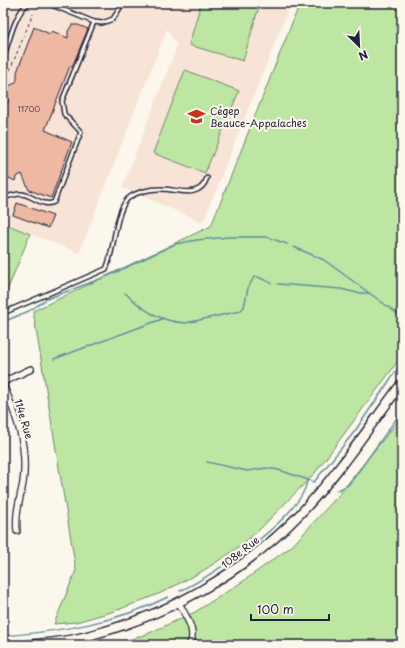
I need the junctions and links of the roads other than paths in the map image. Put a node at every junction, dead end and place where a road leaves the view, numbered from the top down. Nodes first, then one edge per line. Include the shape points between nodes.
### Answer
1 (30, 3) edge
2 (47, 3) edge
3 (123, 3) edge
4 (94, 22) junction
5 (3, 60) edge
6 (207, 178) dead end
7 (3, 196) edge
8 (3, 313) edge
9 (31, 369) dead end
10 (402, 383) edge
11 (3, 384) edge
12 (17, 531) dead end
13 (179, 603) junction
14 (28, 645) edge
15 (189, 645) edge

1 - 5 lane via 19,15
2 - 4 lane
3 - 4 lane via 113,19 102,23
4 - 7 lane via 62,101 64,114 78,128 81,135 54,202 48,204 21,194
6 - 8 lane via 201,189 193,192 160,189 128,198 120,214 106,269
9 - 11 street
10 - 13 main road, 108e Rue via 299,514 246,561
11 - 12 street, 114e Rue via 17,418 23,447 23,481 17,512
13 - 14 main road, 108e Rue via 151,616 78,638
13 - 15 street via 192,631 192,641

